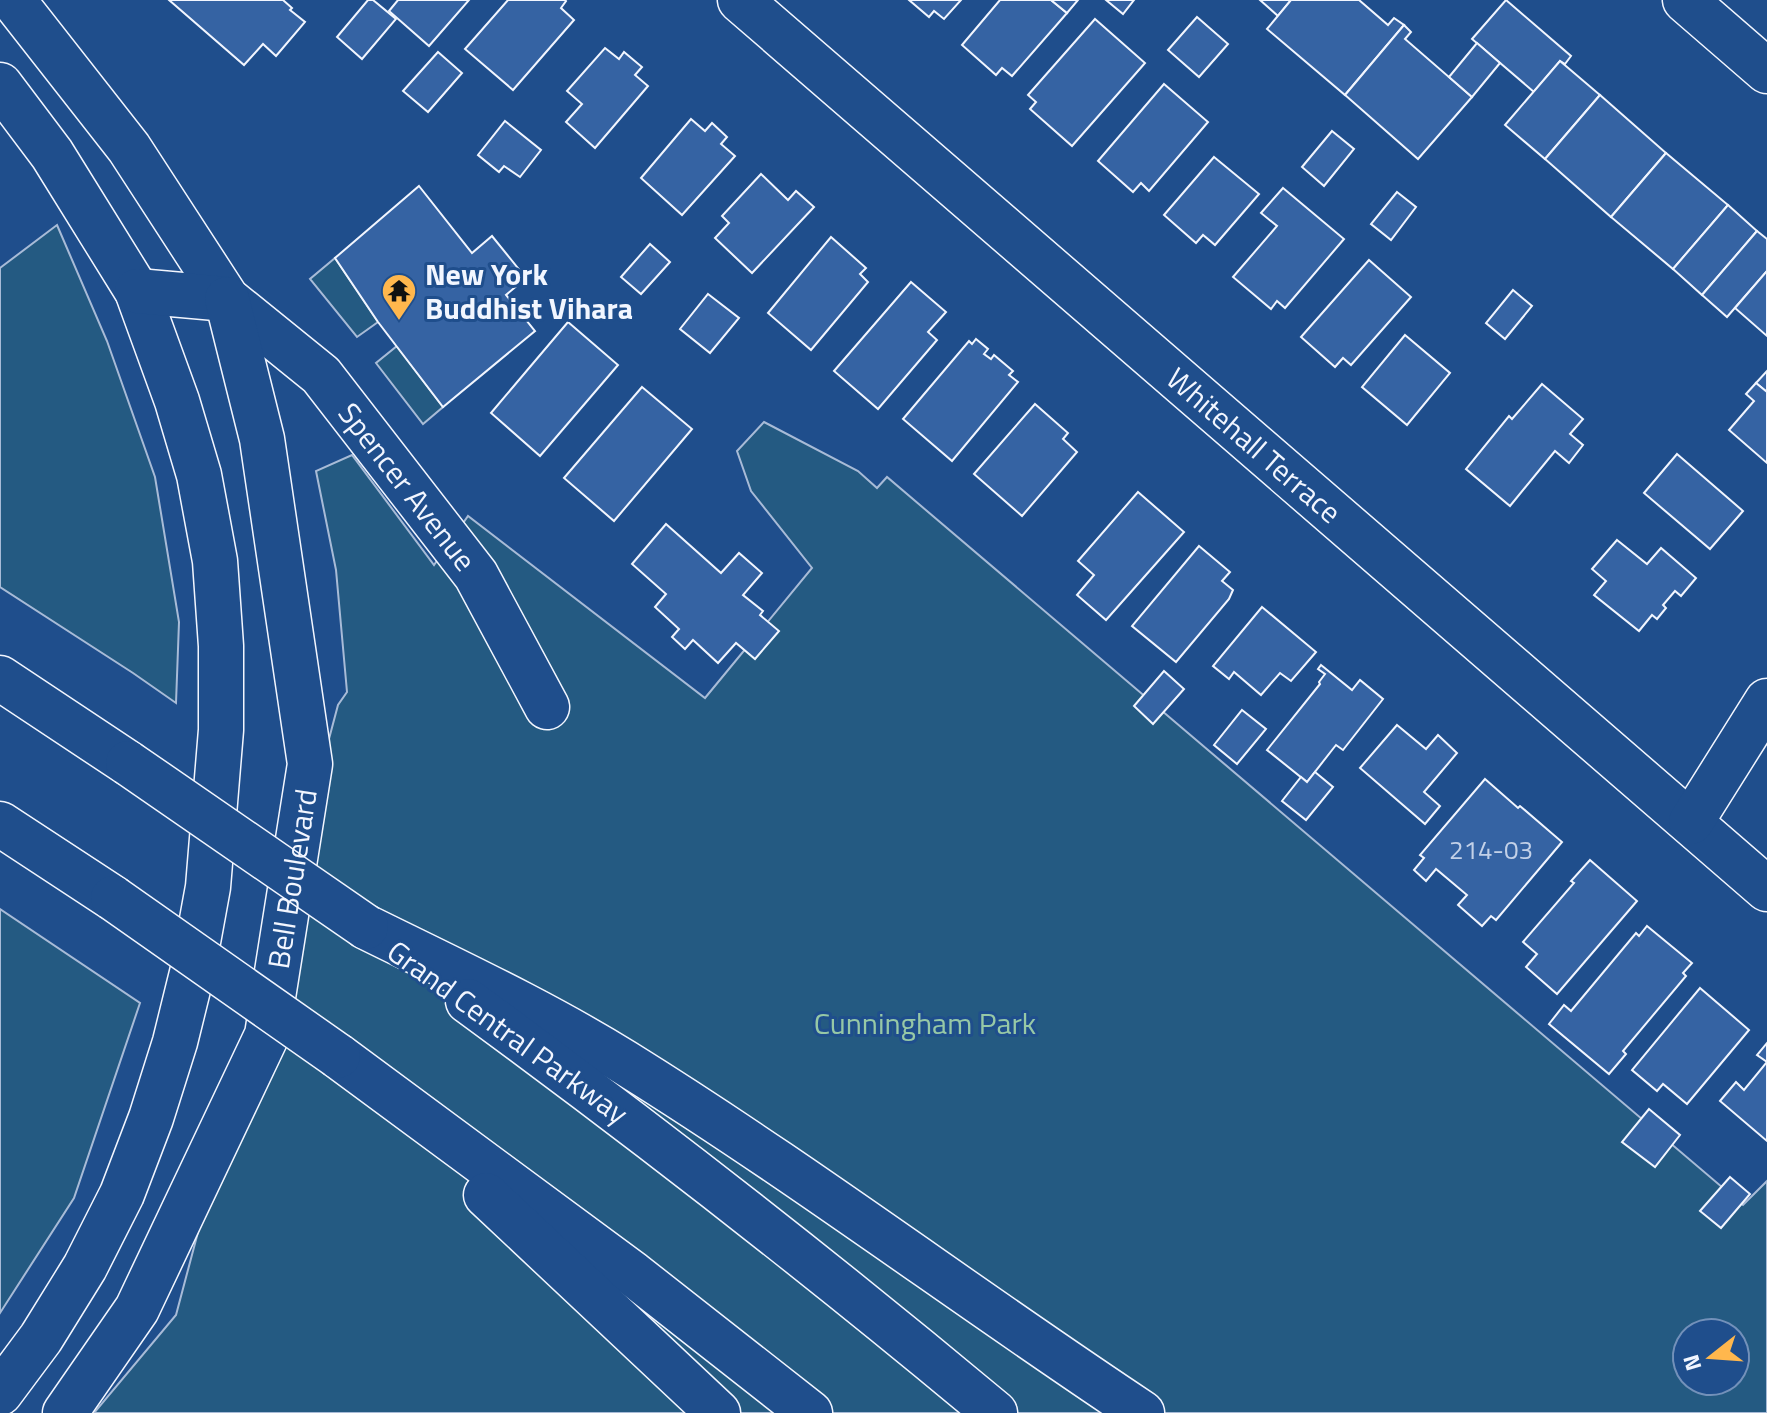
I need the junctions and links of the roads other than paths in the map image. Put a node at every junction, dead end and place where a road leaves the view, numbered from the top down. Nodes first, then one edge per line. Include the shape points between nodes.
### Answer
1 (13, 0) edge
2 (740, 0) edge
3 (1685, 0) edge
4 (1767, 71) edge
5 (0, 85) edge
6 (137, 291) junction
7 (227, 299) junction
8 (0, 678) edge
9 (1767, 701) edge
10 (547, 707) dead end
11 (1691, 822) junction
12 (0, 824) edge
13 (1767, 889) edge
14 (366, 927) junction
15 (338, 1056) junction
16 (0, 1393) edge
17 (65, 1413) edge
18 (718, 1413) edge
19 (810, 1413) edge
20 (995, 1413) edge
21 (1142, 1413) edge

1 - 7 main road, Spencer Avenue via 129,148
2 - 11 main road, Whitehall Terrace
3 - 4 main road
5 - 6 main road via 52,154
6 - 7 main road
6 - 16 main road via 199,475 215,561 221,730 208,887 175,1042 122,1194 85,1267
7 - 10 main road, Spencer Avenue via 321,375 476,575
7 - 17 main road, Bell Boulevard via 262,439 310,764 267,1035 137,1309
8 - 14 main road, Grand Central Parkway, bridge
9 - 11 main road
11 - 13 main road, Whitehall Terrace
12 - 15 main road, bridge
14 - 20 main road, Grand Central Parkway via 703,1177
14 - 21 main road via 508,996 622,1061
15 - 18 main road
15 - 19 main road via 633,1274

